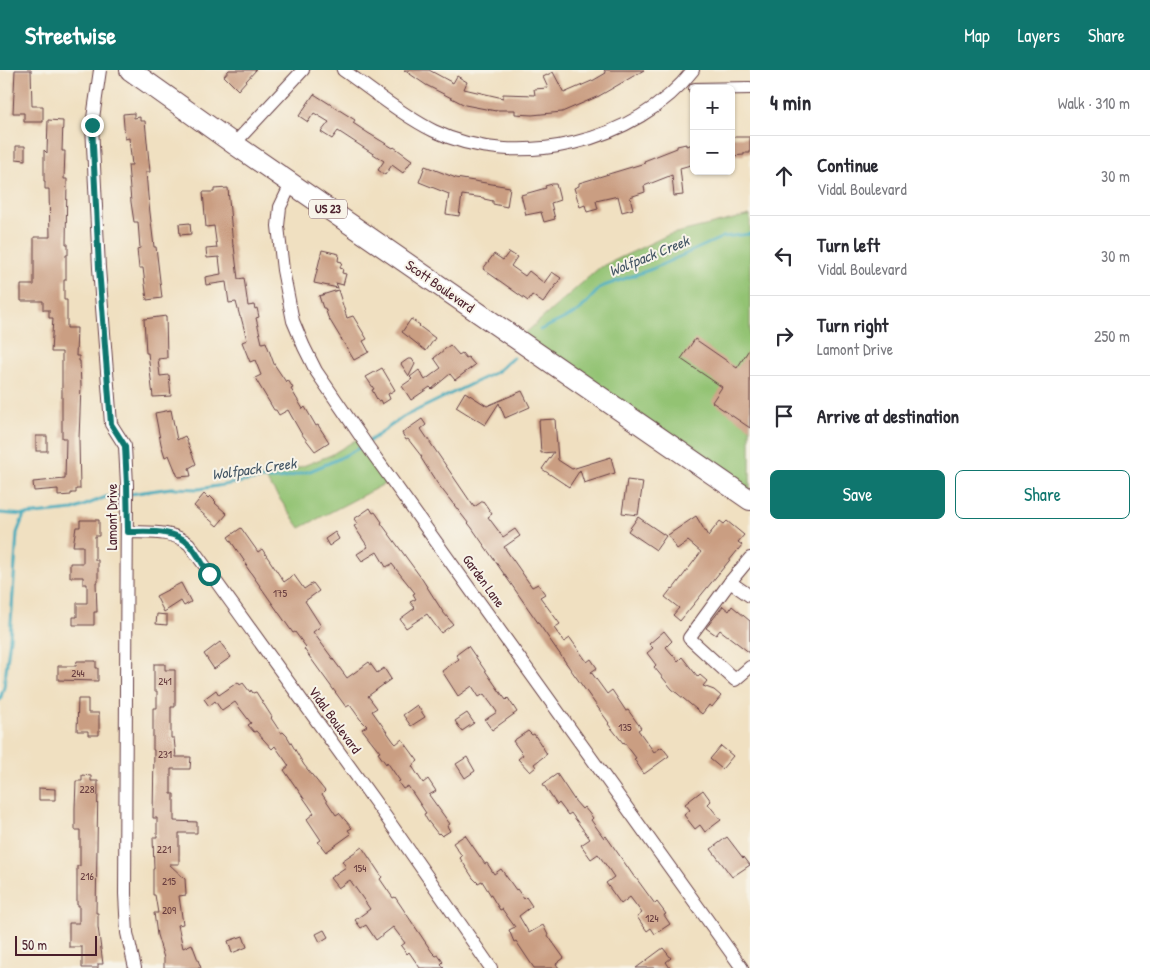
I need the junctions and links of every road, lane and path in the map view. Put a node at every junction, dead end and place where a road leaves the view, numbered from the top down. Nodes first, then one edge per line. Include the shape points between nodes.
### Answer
1 (100, 70) edge
2 (130, 70) edge
3 (303, 70) edge
4 (343, 70) edge
5 (693, 70) edge
6 (735, 88) edge
7 (750, 88) edge
8 (676, 89) junction
9 (690, 89) edge
10 (234, 144) junction
11 (292, 184) junction
12 (750, 500) edge
13 (128, 532) junction
14 (750, 558) edge
15 (730, 582) junction
16 (750, 596) edge
17 (750, 667) edge
18 (135, 968) edge
19 (491, 968) edge
20 (742, 968) edge

1 - 13 street, Lamont Drive via 92,125 99,268 111,424 125,446
2 - 10 highway, Scott Boulevard / US 23
3 - 10 street
4 - 8 street via 435,131 476,144 506,148 553,147 598,136 645,113
5 - 8 street
6 - 7 street
8 - 9 street
10 - 11 highway, Scott Boulevard / US 23
11 - 12 highway, Scott Boulevard / US 23
11 - 20 street, Garden Lane via 280,207 278,226 283,270 293,321 316,371
13 - 18 street, Lamont Drive via 125,894 127,932
13 - 19 street, Vidal Boulevard via 165,533 188,544
14 - 15 street
15 - 16 street
15 - 17 street via 689,638 735,680

